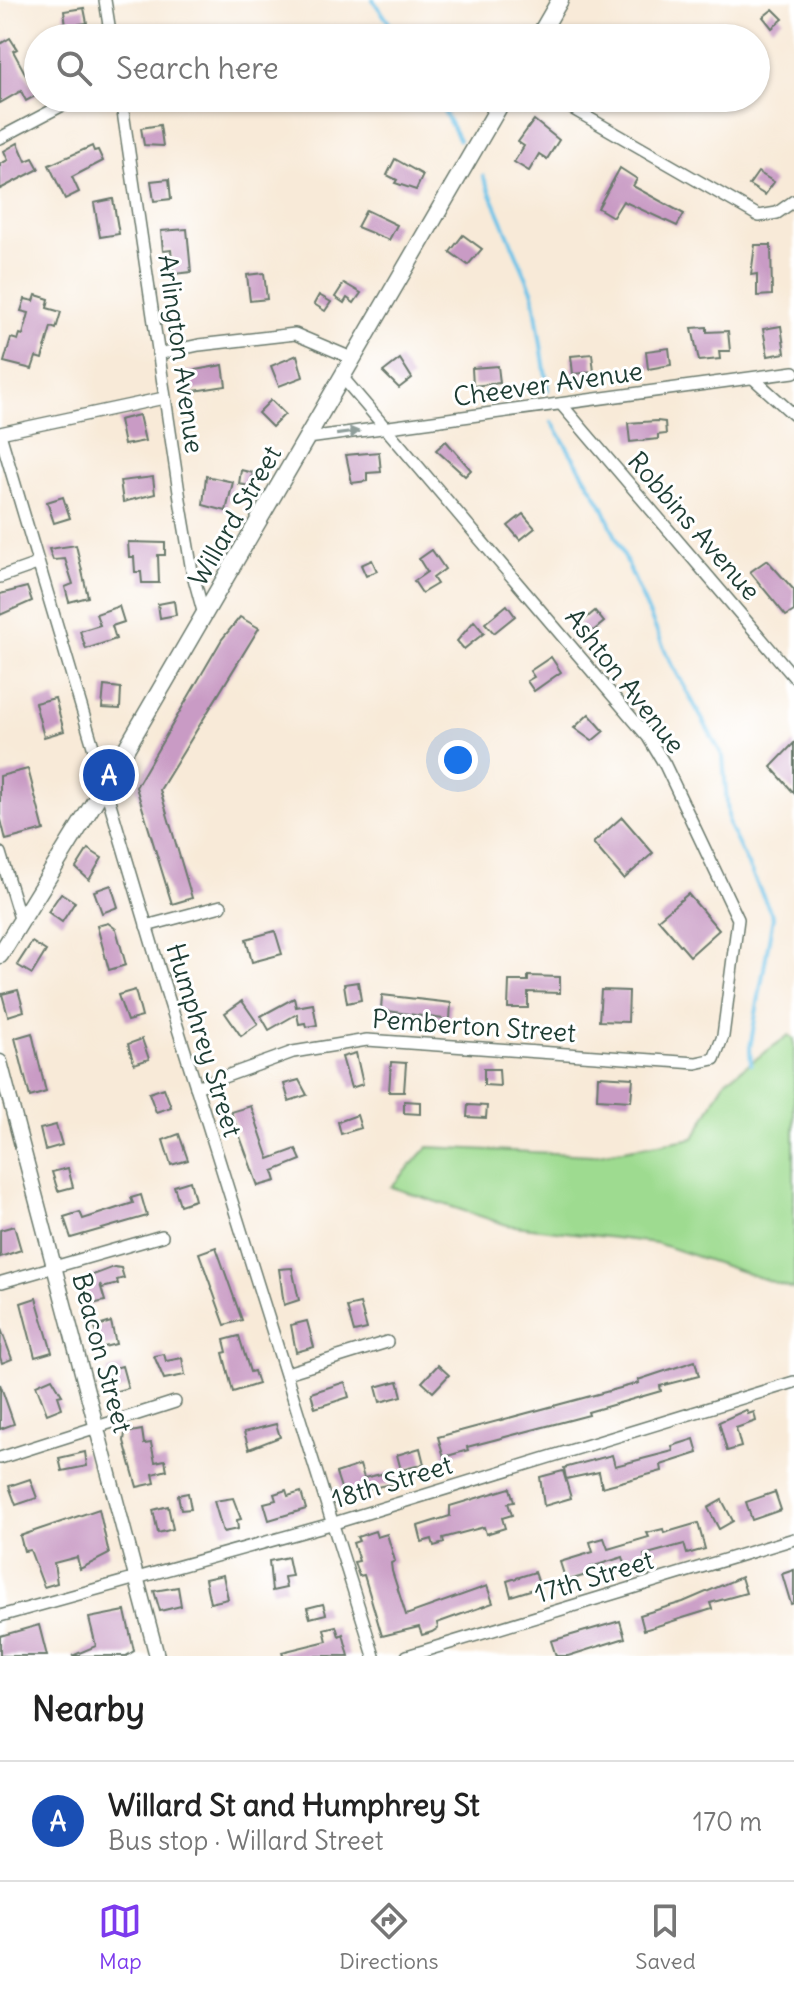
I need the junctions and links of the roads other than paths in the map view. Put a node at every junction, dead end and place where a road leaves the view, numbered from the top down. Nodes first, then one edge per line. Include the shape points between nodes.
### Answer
1 (105, 0) edge
2 (560, 0) edge
3 (109, 24) edge
4 (546, 24) edge
5 (49, 112) edge
6 (123, 112) edge
7 (496, 112) edge
8 (578, 112) edge
9 (0, 138) edge
10 (794, 201) edge
11 (158, 354) junction
12 (354, 359) junction
13 (794, 372) edge
14 (343, 378) junction
15 (754, 379) junction
16 (164, 398) junction
17 (561, 404) junction
18 (794, 415) edge
19 (388, 428) junction
20 (0, 434) edge
21 (308, 438) junction
22 (37, 564) junction
23 (0, 577) edge
24 (204, 615) junction
25 (794, 677) edge
26 (105, 785) junction
27 (0, 853) edge
28 (221, 906) dead end
29 (21, 922) junction
30 (146, 926) junction
31 (0, 955) edge
32 (0, 1062) edge
33 (707, 1062) joint
34 (196, 1087) junction
35 (162, 1236) dead end
36 (55, 1267) junction
37 (2, 1282) dead end
38 (387, 1342) dead end
39 (287, 1373) junction
40 (794, 1382) edge
41 (175, 1402) dead end
42 (96, 1424) junction
43 (0, 1458) edge
44 (331, 1524) junction
45 (794, 1539) edge
46 (136, 1577) junction
47 (0, 1616) edge
48 (157, 1656) edge
49 (374, 1656) edge
50 (407, 1656) edge

1 - 3 street
2 - 4 main road
5 - 9 street
6 - 11 street, Arlington Avenue
7 - 12 main road, Willard Street
8 - 10 street via 759,216 777,213
11 - 12 street via 295,334
11 - 16 street, Arlington Avenue
12 - 14 main road, Willard Street
13 - 15 street, Cheever Avenue
14 - 19 street, Ashton Avenue
14 - 21 main road, Willard Street
15 - 17 street, Cheever Avenue
15 - 18 street
16 - 20 street
16 - 24 street, Arlington Avenue
17 - 19 street, Cheever Avenue
17 - 25 street, Robbins Avenue
21 -> 19 street, Cheever Avenue
19 - 33 street, Ashton Avenue via 639,726 665,765 738,919 723,1036 714,1059
20 - 22 street, Humphrey Street
21 - 24 main road, Willard Street
22 - 23 street
22 - 26 street, Humphrey Street
24 - 26 main road, Willard Street
26 - 29 main road, Willard Street
26 - 30 street, Humphrey Street
27 - 29 street
28 - 30 street
29 - 31 main road, Willard Street
30 - 34 street, Humphrey Street
32 - 36 street, Beacon Street
33 - 34 street, Pemberton Street via 367,1040 293,1052
34 - 39 street, Humphrey Street
35 - 36 street
36 - 37 street
36 - 42 street, Beacon Street
38 - 39 street
39 - 44 street, Humphrey Street
40 - 44 street, 18th Street
41 - 42 street
42 - 43 street
42 - 46 street, Beacon Street
44 - 46 street, 18th Street
44 - 49 street, Humphrey Street
45 - 50 street, 17th Street
46 - 47 street, 18th Street
46 - 48 street, Beacon Street

